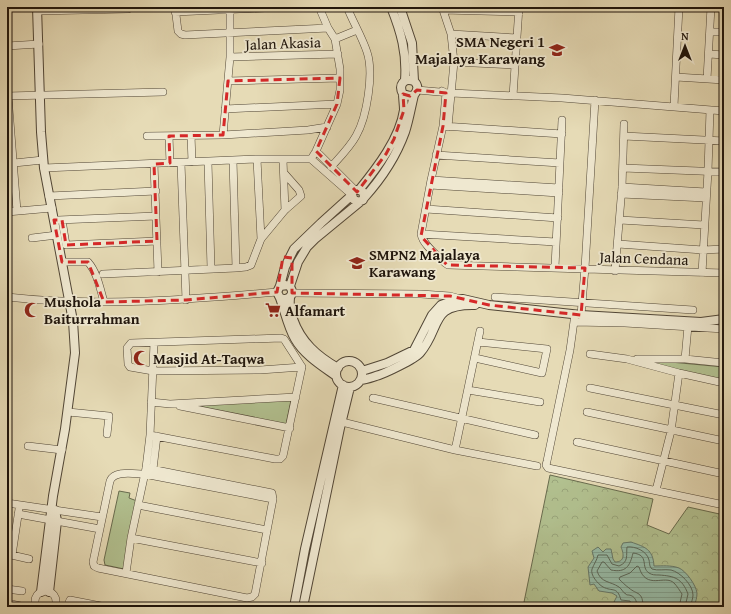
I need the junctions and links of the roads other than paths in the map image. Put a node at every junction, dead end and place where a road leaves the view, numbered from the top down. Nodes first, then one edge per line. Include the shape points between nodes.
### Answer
1 (285, 7) edge
2 (319, 7) edge
3 (347, 7) edge
4 (391, 7) edge
5 (400, 7) edge
6 (679, 7) edge
7 (711, 7) edge
8 (107, 8) edge
9 (38, 9) edge
10 (128, 9) dead end
11 (175, 9) edge
12 (230, 9) junction
13 (443, 9) edge
14 (519, 9) edge
15 (401, 21) junction
16 (328, 28) junction
17 (357, 30) junction
18 (710, 32) junction
19 (724, 32) edge
20 (230, 33) junction
21 (451, 34) junction
22 (517, 38) junction
23 (335, 39) junction
24 (39, 44) junction
25 (7, 46) edge
26 (338, 54) junction
27 (709, 54) junction
28 (724, 55) edge
29 (230, 57) junction
30 (454, 62) junction
31 (515, 65) junction
32 (676, 77) junction
33 (340, 78) junction
34 (707, 79) junction
35 (405, 80) junction
36 (724, 80) edge
37 (228, 81) junction
38 (416, 88) junction
39 (163, 92) dead end
40 (448, 93) junction
41 (403, 94) junction
42 (40, 95) junction
43 (8, 96) edge
44 (513, 96) junction
45 (595, 100) junction
46 (337, 104) junction
47 (674, 106) junction
48 (225, 109) junction
49 (710, 110) junction
50 (724, 111) edge
51 (562, 120) dead end
52 (9, 122) edge
53 (624, 124) dead end
54 (327, 127) junction
55 (445, 127) junction
56 (562, 134) junction
57 (191, 135) junction
58 (223, 135) junction
59 (147, 136) dead end
60 (169, 136) junction
61 (624, 136) junction
62 (709, 140) junction
63 (724, 141) edge
64 (316, 151) junction
65 (436, 155) junction
66 (311, 158) junction
67 (257, 159) junction
68 (233, 160) junction
69 (283, 160) junction
70 (192, 162) junction
71 (208, 162) junction
72 (14, 163) junction
73 (170, 163) junction
74 (181, 163) junction
75 (560, 163) junction
76 (44, 164) junction
77 (154, 164) junction
78 (332, 167) junction
79 (623, 168) junction
80 (708, 171) junction
81 (724, 172) edge
82 (284, 173) junction
83 (430, 182) junction
84 (11, 183) edge
85 (559, 190) junction
86 (156, 191) junction
87 (622, 191) junction
88 (355, 192) junction
89 (706, 195) junction
90 (49, 196) junction
91 (362, 200) junction
92 (52, 208) junction
93 (426, 209) junction
94 (285, 210) junction
95 (17, 211) junction
96 (7, 212) edge
97 (156, 216) junction
98 (558, 218) junction
99 (58, 220) junction
100 (620, 220) junction
101 (704, 225) junction
102 (421, 234) junction
103 (57, 235) junction
104 (32, 238) dead end
105 (157, 240) junction
106 (261, 240) junction
107 (556, 242) junction
108 (618, 244) junction
109 (724, 249) edge
110 (703, 250) junction
111 (62, 262) junction
112 (555, 267) junction
113 (211, 268) junction
114 (236, 268) junction
115 (585, 268) junction
116 (185, 270) junction
117 (615, 271) junction
118 (158, 272) junction
119 (702, 273) junction
120 (103, 274) dead end
121 (724, 274) edge
122 (279, 292) junction
123 (291, 292) junction
124 (7, 297) edge
125 (495, 297) dead end
126 (463, 299) junction
127 (186, 300) junction
128 (68, 301) junction
129 (104, 302) junction
130 (582, 303) junction
131 (489, 305) junction
132 (693, 310) dead end
133 (577, 317) junction
134 (724, 320) edge
135 (688, 326) junction
136 (724, 329) edge
137 (480, 330) dead end
138 (478, 342) junction
139 (154, 343) junction
140 (590, 354) dead end
141 (475, 358) junction
142 (627, 359) junction
143 (686, 359) junction
144 (724, 364) edge
145 (302, 367) junction
146 (338, 368) junction
147 (153, 371) junction
148 (362, 371) junction
149 (679, 373) junction
150 (336, 376) junction
151 (361, 380) junction
152 (724, 383) edge
153 (347, 386) junction
154 (590, 388) dead end
155 (468, 390) junction
156 (296, 397) junction
157 (373, 398) dead end
158 (151, 402) junction
159 (540, 402) dead end
160 (170, 404) junction
161 (675, 405) junction
162 (68, 412) junction
163 (587, 412) dead end
164 (724, 415) edge
165 (462, 418) junction
166 (342, 422) junction
167 (290, 428) junction
168 (671, 431) junction
169 (108, 434) dead end
170 (535, 435) dead end
171 (153, 436) junction
172 (724, 441) edge
173 (577, 442) dead end
174 (28, 446) dead end
175 (62, 450) junction
176 (455, 450) junction
177 (664, 461) junction
178 (536, 466) dead end
179 (148, 470) junction
180 (724, 474) edge
181 (656, 490) junction
182 (7, 504) edge
183 (19, 505) junction
184 (138, 505) junction
185 (724, 505) edge
186 (53, 511) junction
187 (18, 514) junction
188 (102, 517) junction
189 (54, 521) junction
190 (100, 529) junction
191 (267, 530) junction
192 (131, 538) junction
193 (9, 554) edge
194 (30, 559) dead end
195 (262, 563) junction
196 (126, 573) junction
197 (299, 582) junction
198 (308, 583) junction
199 (10, 589) edge
200 (22, 591) dead end
201 (45, 592) junction
202 (9, 604) edge
203 (25, 607) edge
204 (36, 607) edge
205 (55, 607) edge
206 (67, 607) edge
207 (106, 607) edge
208 (294, 607) edge
209 (303, 607) edge

1 - 12 street
2 - 16 street
3 - 17 street
4 - 15 street
5 - 15 street
6 - 32 street
7 - 18 street
8 - 9 street
8 - 10 street
9 - 24 street
11 - 12 street
11 - 20 street via 178,31 185,36
12 - 20 street
13 - 14 street
13 - 21 street
14 - 22 street
15 - 35 street
15 - 38 street via 412,47
16 - 20 street
16 - 23 street
17 - 23 street
17 - 78 street via 369,64 366,104 356,136
18 - 19 street
18 - 27 street
20 - 29 street
21 - 22 street
21 - 30 street
22 - 31 street
23 - 26 street
24 - 25 street
24 - 42 street
26 - 29 street, Jalan Akasia
26 - 33 street
27 - 28 street
27 - 34 street
29 - 37 street
30 - 31 street
30 - 40 street
31 - 44 street
32 - 34 street
32 - 47 street
33 - 37 street
33 - 46 street
34 - 36 street
35 - 38 street via 412,80
35 - 41 street via 401,85
37 - 48 street
38 - 40 street via 438,89
38 - 41 street via 410,96
38 - 91 street via 405,131 392,162
39 - 42 street
40 - 44 street
40 - 55 street
41 - 88 street via 404,110 394,139 386,154
42 - 43 street
42 - 76 street
43 - 52 street
44 - 45 street
45 - 47 street
45 - 115 street
46 - 48 street
46 - 54 street
47 - 49 street
48 - 58 street
49 - 50 street
49 - 62 street
51 - 56 street
52 - 72 street
53 - 61 street
54 - 58 street
54 - 64 street
55 - 56 street
55 - 65 street
56 - 75 street
57 - 58 street
57 - 60 street
57 - 70 street
59 - 60 street
60 - 73 street
61 - 62 street
61 - 79 street
62 - 63 street
62 - 80 street
64 - 66 street
64 - 78 street
65 - 75 street
65 - 83 street
66 - 69 street
66 - 88 street
67 - 68 street
67 - 69 street
67 - 106 street
68 - 71 street
68 - 114 street
69 - 82 street
70 - 71 street
70 - 74 street
71 - 113 street
72 - 76 street
72 - 84 street
73 - 74 street
73 - 77 street
74 - 116 street
75 - 85 street
76 - 77 street
76 - 90 street
77 - 86 street
78 - 88 street
79 - 80 street
79 - 87 street
80 - 81 street
80 - 89 street
82 - 94 street
82 - 94 street via 301,195
83 - 85 street
83 - 93 street
84 - 95 street
85 - 98 street
86 - 90 street
86 - 97 street
87 - 89 street
87 - 100 street
88 - 91 street via 354,201
88 - 122 street via 294,250 285,267
89 - 101 street
90 - 92 street
91 - 123 street via 307,247 298,262
92 - 95 street
92 - 99 street
93 - 98 street
93 - 102 street
94 - 106 street
95 - 96 street
97 - 99 street
97 - 105 street
98 - 107 street
99 - 103 street
99 - 105 street via 66,245
100 - 101 street
100 - 108 street
101 - 110 street
102 - 107 street
102 - 112 street, Jalan Cendana via 426,244 448,265
103 - 104 street
103 - 111 street
105 - 118 street
106 - 114 street via 251,265
107 - 112 street
108 - 110 street
108 - 117 street
109 - 110 street
110 - 119 street
111 - 128 street
111 - 129 street via 88,262 93,268
112 - 115 street, Jalan Cendana
113 - 114 street
113 - 116 street
115 - 117 street, Jalan Cendana
115 - 130 street
116 - 118 street
116 - 127 street
117 - 119 street, Jalan Cendana
118 - 120 street
119 - 121 street, Jalan Cendana
122 - 123 street via 285,300
122 - 123 street via 285,284
122 - 127 street
122 - 150 street via 295,340 307,354
123 - 126 street via 421,294
123 - 146 street via 289,306 300,335 318,355
124 - 128 street
125 - 130 street
126 - 131 street
126 - 148 street via 441,305 432,315 414,350
127 - 129 street
128 - 129 street
128 - 162 street via 75,344
130 - 132 street
130 - 133 street
131 - 133 street
131 - 151 street via 451,307 441,314 417,356 377,376
133 - 134 street via 701,322
133 - 135 street
133 - 181 street via 546,466
135 - 136 street
135 - 143 street
137 - 138 street
138 - 141 street
138 - 141 street via 547,349 542,373
139 - 145 street via 281,338
139 - 147 street
139 - 147 street via 131,343 127,348 130,367
140 - 142 street
141 - 155 street
142 - 143 street
142 - 149 street
143 - 144 street
145 - 147 street
145 - 156 street
146 - 148 street via 344,362 353,361
146 - 150 street
147 - 158 street
148 - 151 street
149 - 152 street
149 - 161 street
150 - 153 street via 340,383
151 - 153 street
153 - 166 street
153 - 197 street via 305,549
154 - 161 street
155 - 159 street
155 - 165 street
156 - 160 street
156 - 167 street
157 - 165 street
158 - 160 street
158 - 171 street
160 - 167 street
161 - 164 street
161 - 168 street
162 - 169 street via 108,416
162 - 175 street
163 - 168 street
165 - 170 street
165 - 176 street
166 - 176 street
166 - 198 street
167 - 171 street via 280,459
168 - 172 street
168 - 177 street
171 - 179 street
173 - 177 street
174 - 175 street
175 - 186 street via 53,496
176 - 178 street
177 - 180 street
177 - 181 street
179 - 184 street
179 - 188 street via 111,477
179 - 191 street via 272,499
181 - 185 street
182 - 183 street
183 - 186 street
183 - 187 street
184 - 191 street
184 - 192 street
186 - 188 street
186 - 189 street
187 - 189 street
187 - 193 street
188 - 190 street
189 - 190 street
189 - 201 street
190 - 196 street via 94,566
191 - 195 street
192 - 195 street
192 - 196 street
193 - 194 street
195 - 196 street via 255,594 247,598
197 - 198 street
197 - 208 street
198 - 209 street
199 - 200 street
199 - 202 street
201 - 204 street via 36,596
201 - 205 street via 56,599
202 - 203 street
206 - 207 street via 70,600

